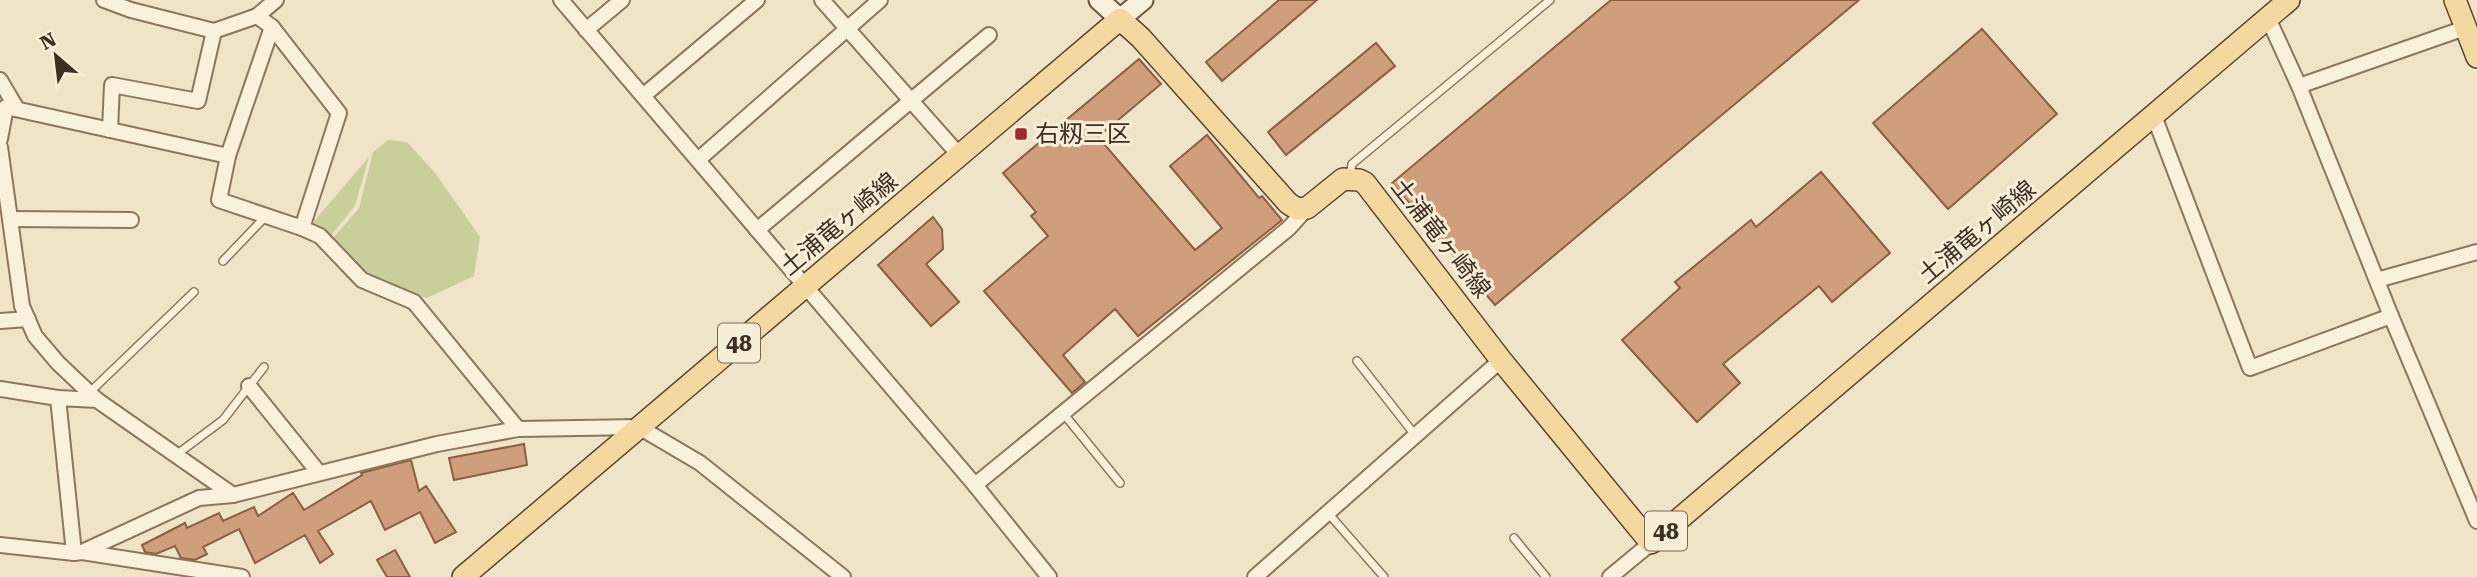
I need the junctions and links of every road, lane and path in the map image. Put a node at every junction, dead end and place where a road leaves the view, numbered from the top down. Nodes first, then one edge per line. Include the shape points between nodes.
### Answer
1 (104, 0) edge
2 (276, 0) edge
3 (561, 0) edge
4 (622, 0) edge
5 (757, 0) edge
6 (822, 0) edge
7 (880, 0) edge
8 (1099, 0) edge
9 (1143, 0) edge
10 (1550, 0) edge
11 (2289, 0) edge
12 (2455, 0) edge
13 (257, 16) junction
14 (2268, 18) junction
15 (1120, 19) junction
16 (272, 27) junction
17 (2465, 28) junction
18 (848, 29) junction
19 (586, 30) junction
20 (214, 31) junction
21 (989, 34) dead end
22 (2477, 57) edge
23 (0, 80) edge
24 (2299, 86) junction
25 (643, 96) junction
26 (910, 100) junction
27 (8, 108) edge
28 (2154, 116) junction
29 (110, 130) junction
30 (0, 139) edge
31 (0, 147) edge
32 (228, 156) junction
33 (960, 156) junction
34 (699, 159) junction
35 (1350, 178) junction
36 (1307, 208) junction
37 (266, 216) junction
38 (10, 219) junction
39 (131, 220) dead end
40 (302, 228) junction
41 (757, 230) junction
42 (2477, 252) edge
43 (223, 261) dead end
44 (2377, 280) junction
45 (805, 286) junction
46 (194, 292) dead end
47 (2391, 316) junction
48 (28, 319) junction
49 (0, 321) edge
50 (1501, 360) junction
51 (1357, 361) dead end
52 (264, 367) dead end
53 (249, 386) junction
54 (0, 389) edge
55 (94, 396) junction
56 (58, 398) junction
57 (1063, 413) junction
58 (639, 427) junction
59 (518, 429) junction
60 (1415, 435) junction
61 (176, 455) junction
62 (319, 472) junction
63 (1120, 483) dead end
64 (975, 485) junction
65 (233, 495) junction
66 (1328, 513) junction
67 (2477, 521) edge
68 (1514, 538) dead end
69 (1651, 543) junction
70 (0, 545) edge
71 (78, 552) junction
72 (242, 577) edge
73 (463, 577) edge
74 (843, 577) edge
75 (1049, 577) edge
76 (1255, 577) edge
77 (1384, 577) edge
78 (1546, 577) edge
79 (1610, 577) edge

1 - 20 street
2 - 13 street
3 - 19 street
4 - 19 street
5 - 25 street
6 - 18 street
7 - 18 street
8 - 15 street
9 - 15 street
10 - 35 lane via 1352,163
11 - 14 main road, 土浦竜ヶ崎線 / 48
12 - 17 main road
13 - 16 street
13 - 20 street
14 - 24 street
14 - 28 main road, 土浦竜ヶ崎線 / 48
15 - 33 main road, 土浦竜ヶ崎線 / 48
15 - 36 main road via 1288,203 1297,209
16 - 32 street
16 - 40 street via 340,113
17 - 22 main road
17 - 24 street
18 - 26 street
18 - 34 street
19 - 25 street
20 - 29 street via 198,101 111,85
21 - 26 street
23 - 27 street
24 - 44 street
25 - 34 street
26 - 33 street
26 - 41 street
27 - 29 street
27 - 30 street
28 - 47 street via 2250,368
28 - 69 main road, 土浦竜ヶ崎線 / 48
29 - 32 street
31 - 38 street
32 - 37 street via 219,200
33 - 45 main road, 土浦竜ヶ崎線 / 48
34 - 41 street
35 - 36 main road via 1336,182
35 - 50 main road, 土浦竜ヶ崎線 / 48 via 1365,183
36 - 57 street via 1289,228
37 - 40 street
37 - 43 lane
38 - 39 street
38 - 48 street via 22,306
40 - 59 street via 320,236 362,280 414,302
41 - 45 street
42 - 44 street
44 - 47 street
45 - 58 main road, 土浦竜ヶ崎線 / 48
45 - 64 street
46 - 55 lane
47 - 67 street
48 - 49 street
48 - 55 street via 35,336 58,363
50 - 60 street
50 - 69 main road, 土浦竜ヶ崎線 / 48
51 - 60 lane
52 - 53 lane
53 - 61 lane via 223,420
53 - 62 street
54 - 56 street
55 - 56 street
55 - 61 street
56 - 71 street
57 - 63 lane
57 - 64 street
58 - 59 street
58 - 73 main road, 土浦竜ヶ崎線 / 48
58 - 74 street via 700,463
59 - 62 street
60 - 66 street
61 - 65 street
62 - 65 street
64 - 75 street
65 - 71 street via 199,498
66 - 76 street
66 - 77 lane
68 - 78 lane
69 - 79 street
70 - 71 street
71 - 72 street

